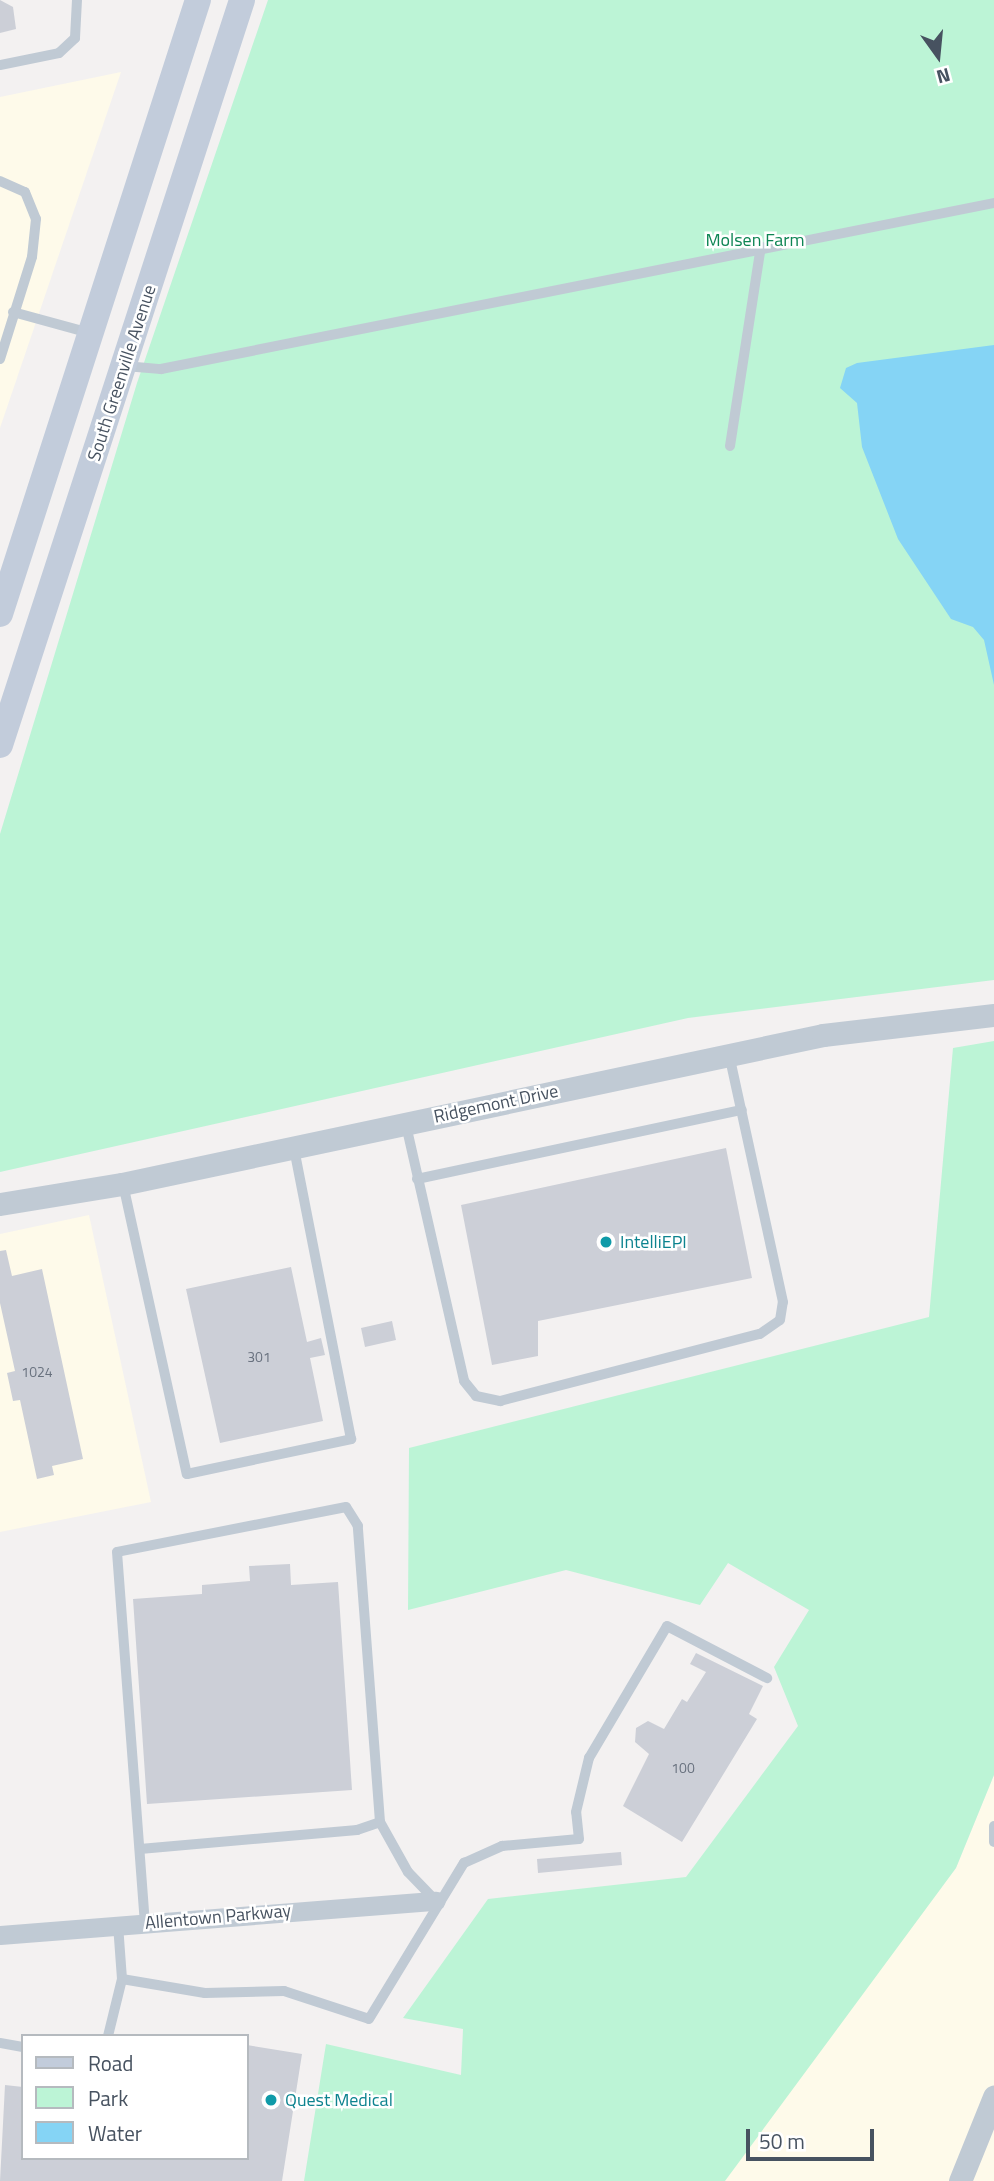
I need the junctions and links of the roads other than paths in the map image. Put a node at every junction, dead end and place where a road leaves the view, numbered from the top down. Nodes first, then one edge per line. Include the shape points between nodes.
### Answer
1 (77, 0) edge
2 (198, 0) edge
3 (242, 0) edge
4 (0, 65) edge
5 (0, 181) edge
6 (994, 203) edge
7 (761, 246) junction
8 (13, 312) junction
9 (91, 333) junction
10 (128, 356) junction
11 (0, 359) edge
12 (730, 446) dead end
13 (5, 582) edge
14 (0, 614) edge
15 (0, 745) edge
16 (994, 1014) edge
17 (729, 1055) junction
18 (741, 1110) junction
19 (406, 1123) junction
20 (294, 1147) junction
21 (417, 1179) junction
22 (122, 1184) junction
23 (0, 1204) edge
24 (767, 1678) dead end
25 (380, 1822) junction
26 (994, 1826) edge
27 (994, 1842) edge
28 (140, 1849) junction
29 (436, 1901) junction
30 (145, 1923) junction
31 (118, 1925) junction
32 (0, 1935) edge
33 (122, 1979) junction
34 (108, 2034) edge
35 (0, 2043) edge
36 (21, 2047) edge
37 (994, 2097) edge
38 (960, 2181) edge

1 - 4 lane via 75,38 59,52
2 - 9 main road
3 - 10 main road, South Greenville Avenue
5 - 8 lane via 25,192 36,219
6 - 7 lane
7 - 10 lane via 161,369
7 - 12 lane
8 - 9 lane
8 - 11 lane
9 - 10 main road
9 - 13 main road
10 - 15 main road, South Greenville Avenue
13 - 14 main road
16 - 17 street, Ridgemont Drive via 903,1022
17 - 18 lane
17 - 19 street, Ridgemont Drive
18 - 21 lane
18 - 21 lane via 783,1302 780,1320 760,1334 500,1401 476,1396 464,1381
19 - 20 street, Ridgemont Drive
19 - 21 lane
20 - 22 street, Ridgemont Drive
20 - 22 lane via 351,1439 288,1453 187,1474
22 - 23 street, Ridgemont Drive
24 - 29 lane via 667,1626 589,1758 576,1812 579,1839 502,1846 464,1863
25 - 28 lane via 357,1830
25 - 28 lane via 358,1526 346,1507 332,1505 297,1521 117,1552
25 - 29 lane via 408,1872
26 - 27 lane
28 - 30 lane
29 - 30 street, Allentown Parkway
29 - 33 lane via 369,2019 284,1992 205,1993
30 - 31 street, Allentown Parkway
31 - 32 street, Allentown Parkway
31 - 33 lane
33 - 34 lane
35 - 36 lane
37 - 38 street

